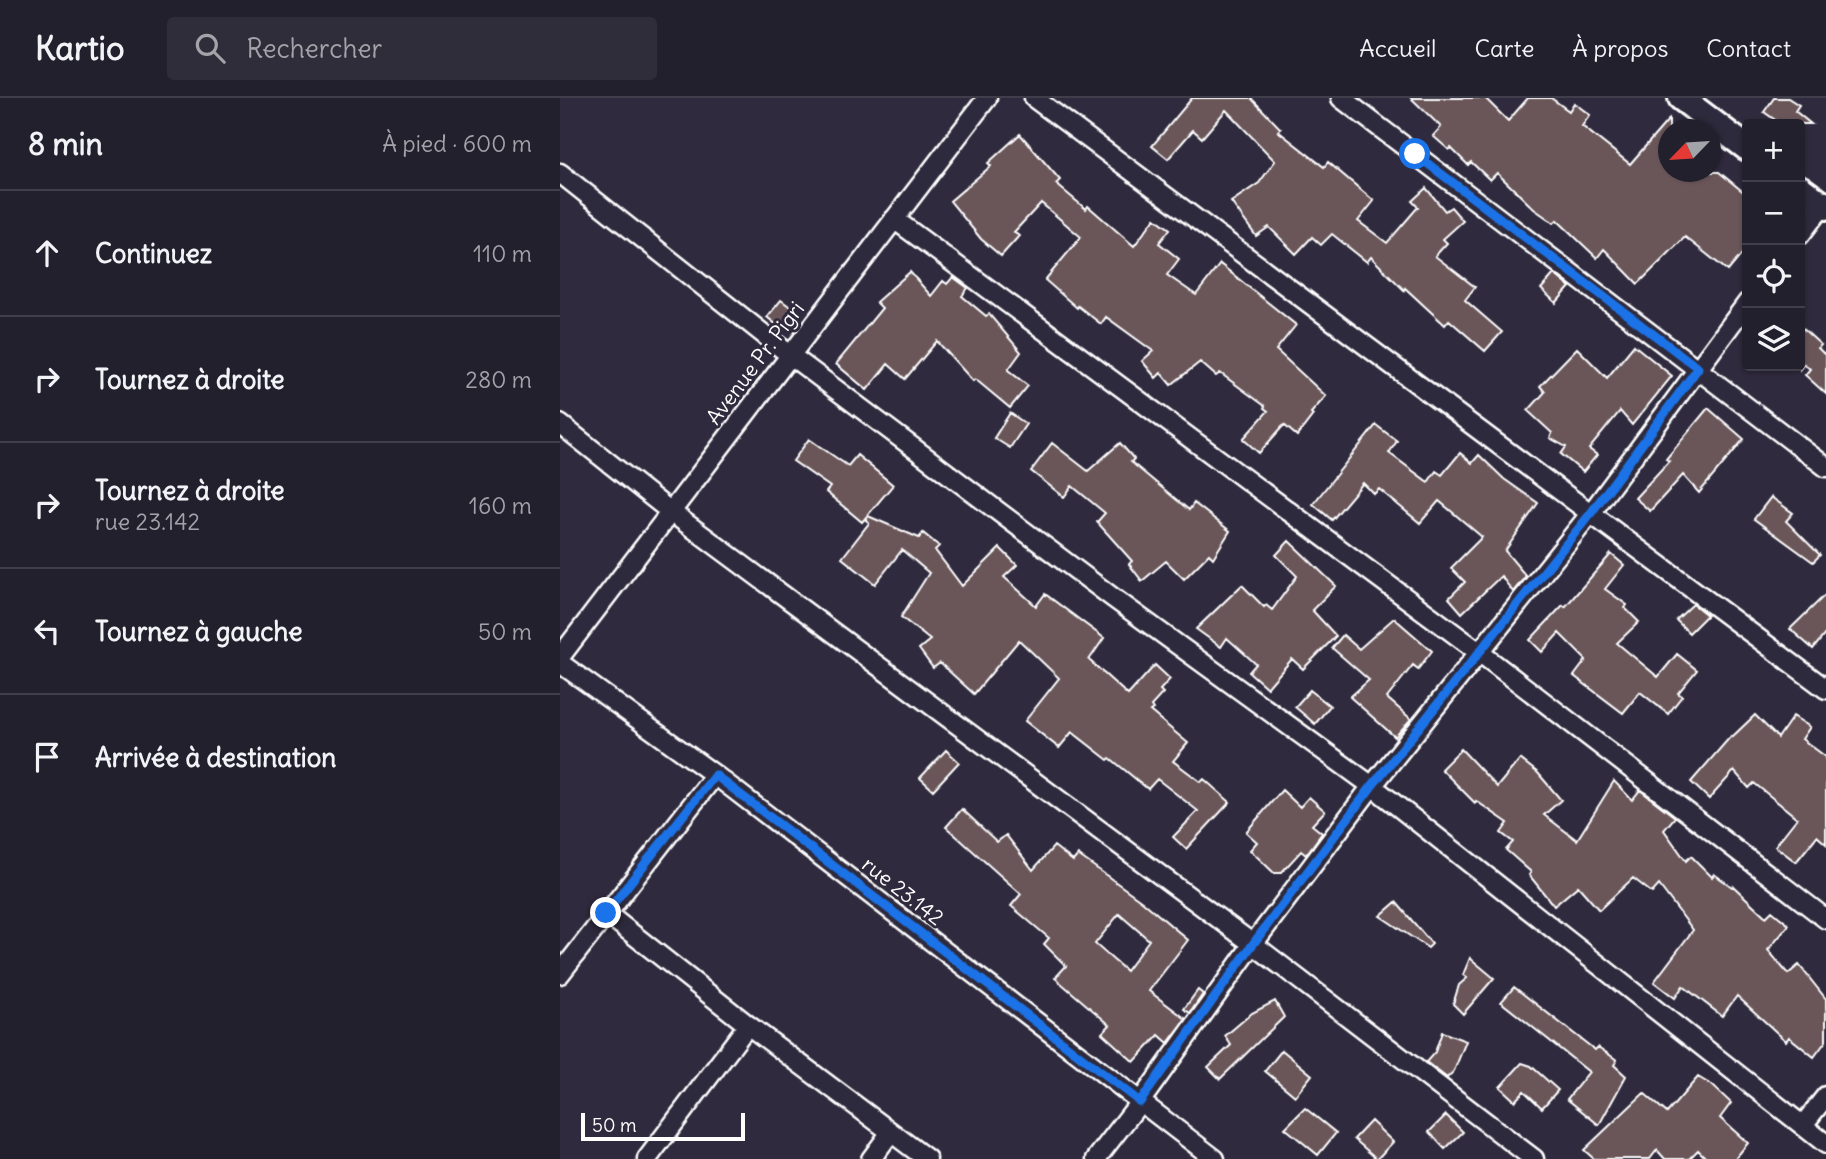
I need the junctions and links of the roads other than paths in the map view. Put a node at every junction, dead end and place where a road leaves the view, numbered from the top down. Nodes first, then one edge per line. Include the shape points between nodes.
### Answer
1 (987, 98) edge
2 (1034, 98) edge
3 (1341, 98) edge
4 (1681, 98) edge
5 (1742, 144) edge
6 (560, 173) edge
7 (1805, 191) edge
8 (1825, 204) edge
9 (894, 219) junction
10 (1805, 229) edge
11 (1743, 308) edge
12 (790, 355) junction
13 (1698, 368) junction
14 (560, 424) edge
15 (1826, 467) edge
16 (671, 512) junction
17 (1591, 513) junction
18 (1479, 652) junction
19 (560, 657) edge
20 (560, 663) edge
21 (1826, 689) edge
22 (715, 775) junction
23 (1372, 786) junction
24 (606, 913) junction
25 (1826, 919) edge
26 (1253, 944) junction
27 (560, 974) edge
28 (748, 1025) junction
29 (1826, 1096) edge
30 (1140, 1102) junction
31 (1803, 1125) junction
32 (891, 1132) junction
33 (1826, 1144) edge
34 (647, 1159) edge
35 (871, 1159) edge
36 (927, 1159) edge
37 (1096, 1159) edge
38 (1215, 1159) edge
39 (1534, 1159) edge

1 - 9 street, Avenue Pr. Pigri
2 - 17 street
3 - 13 street
4 - 5 street
6 - 12 street
7 - 8 street
8 - 10 street
9 - 12 street, Avenue Pr. Pigri
9 - 18 street
11 - 13 street
12 - 16 street, Avenue Pr. Pigri
12 - 23 street
13 - 15 street
13 - 17 street
14 - 16 street
16 - 19 street, Avenue Pr. Pigri
16 - 26 street
17 - 18 street
17 - 21 street
18 - 23 street
18 - 25 street
20 - 22 street, rue 23.142
22 - 24 street
22 - 30 street, rue 23.142
23 - 26 street
23 - 31 street
24 - 27 street
24 - 28 street
26 - 30 street
26 - 39 street
28 - 32 street
28 - 34 street
29 - 31 street
30 - 37 street
30 - 38 street, rue 23.142
31 - 33 street
32 - 35 street
32 - 36 street

